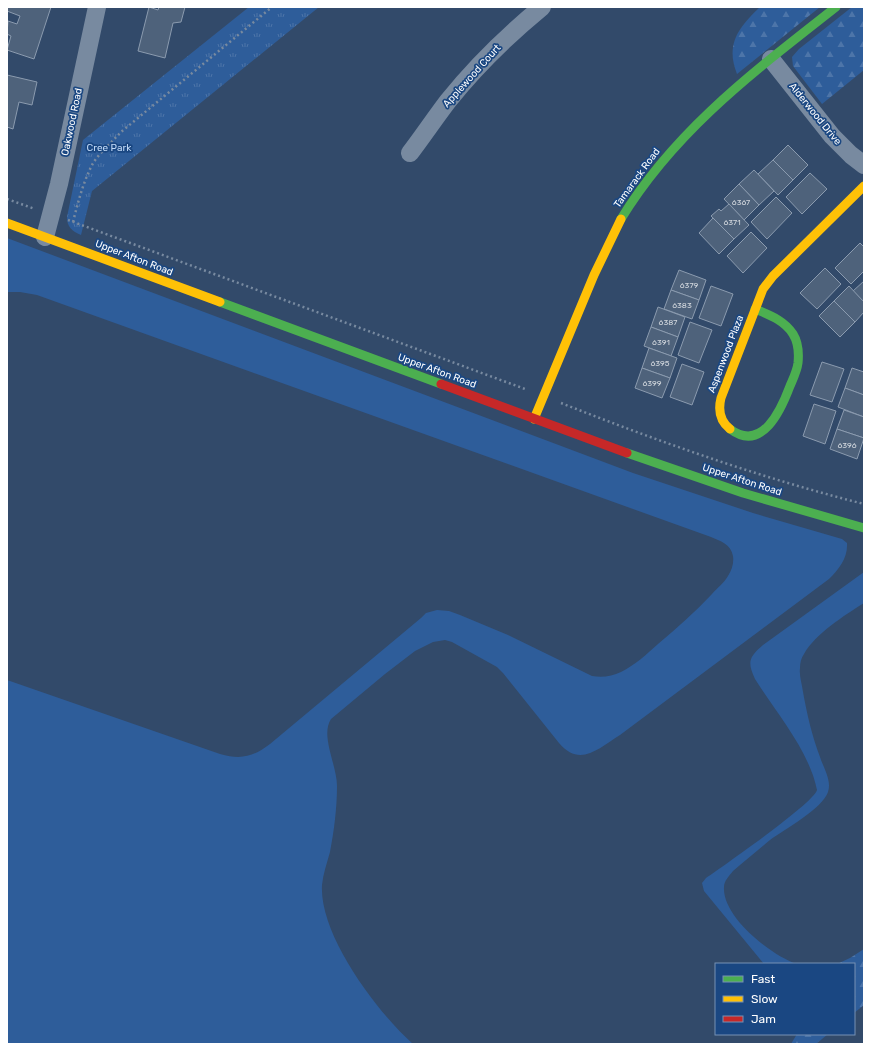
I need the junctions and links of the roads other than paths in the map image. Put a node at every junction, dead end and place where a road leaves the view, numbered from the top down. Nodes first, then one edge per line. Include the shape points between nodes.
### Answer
1 (96, 7) edge
2 (542, 7) edge
3 (836, 7) edge
4 (771, 59) junction
5 (410, 153) dead end
6 (864, 165) edge
7 (864, 186) edge
8 (7, 223) edge
9 (45, 237) junction
10 (755, 309) junction
11 (534, 419) junction
12 (864, 528) edge

1 - 9 street, Oakwood Road
2 - 5 street, Applewood Court via 485,59 449,100
3 - 4 street, Tamarack Road
4 - 6 street, Alderwood Drive via 832,136
4 - 11 street, Tamarack Road via 691,129 658,164 629,205 602,254
7 - 10 street, Aspenwood Plaza via 773,276 763,289
8 - 9 street, Upper Afton Road
9 - 11 street, Upper Afton Road
10 - 10 street, Aspenwood Plaza via 722,393 719,407 721,418 727,427 737,433 748,435 765,430 774,420 799,356 797,343 786,324
11 - 12 street, Upper Afton Road via 707,481

